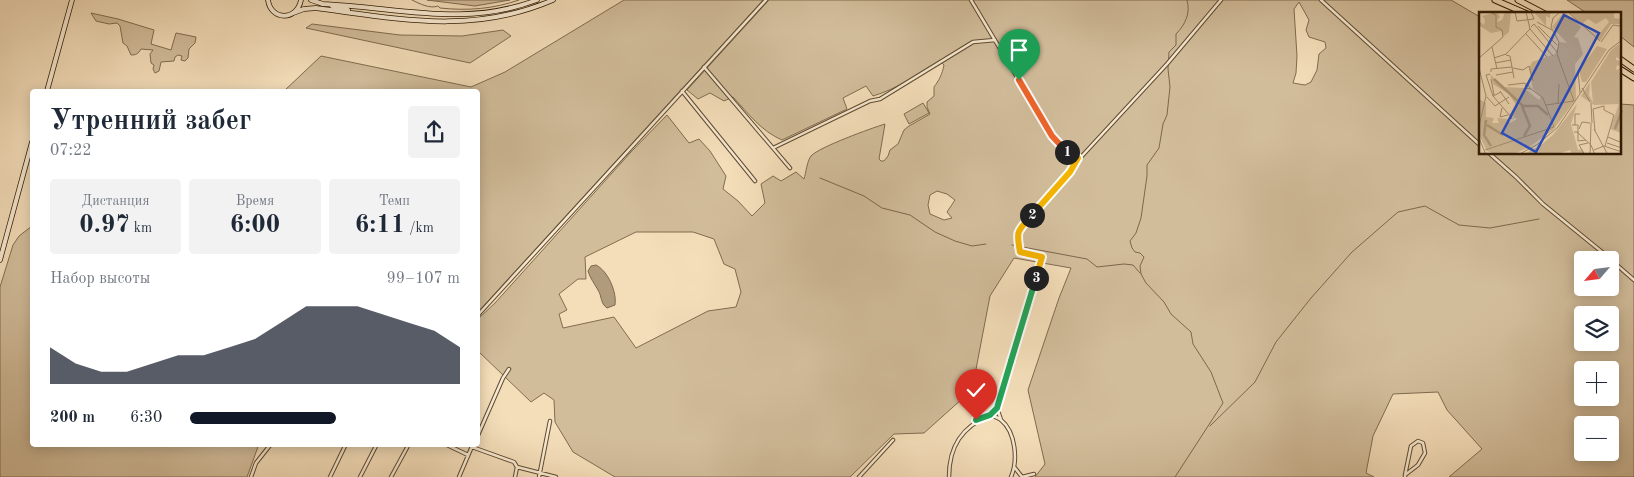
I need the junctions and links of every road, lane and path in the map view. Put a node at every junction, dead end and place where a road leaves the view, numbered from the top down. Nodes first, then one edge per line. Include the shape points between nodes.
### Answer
1 (72, 0) edge
2 (264, 0) edge
3 (268, 0) edge
4 (300, 0) edge
5 (311, 0) edge
6 (537, 0) edge
7 (552, 0) edge
8 (766, 0) edge
9 (971, 0) edge
10 (1220, 0) edge
11 (1322, 0) edge
12 (1495, 0) edge
13 (1518, 0) edge
14 (322, 4) junction
15 (271, 10) junction
16 (1523, 12) edge
17 (1541, 12) edge
18 (361, 13) junction
19 (293, 14) junction
20 (995, 40) junction
21 (1622, 60) edge
22 (704, 67) junction
23 (1634, 69) edge
24 (1622, 70) edge
25 (1634, 78) edge
26 (48, 89) edge
27 (682, 91) junction
28 (1479, 144) edge
29 (773, 148) junction
30 (30, 149) edge
31 (1491, 155) edge
32 (1078, 158) junction
33 (790, 168) dead end
34 (755, 182) dead end
35 (0, 260) edge
36 (1634, 280) edge
37 (480, 313) edge
38 (509, 369) dead end
39 (997, 408) junction
40 (990, 415) junction
41 (1001, 420) junction
42 (550, 421) dead end
43 (480, 430) edge
44 (893, 440) dead end
45 (269, 447) edge
46 (345, 447) edge
47 (375, 447) edge
48 (407, 447) edge
49 (451, 447) edge
50 (472, 447) edge
51 (478, 447) edge
52 (468, 455) junction
53 (517, 467) junction
54 (1015, 468) junction
55 (540, 472) junction
56 (1034, 474) dead end
57 (1405, 476) edge
58 (251, 477) edge
59 (330, 477) edge
60 (360, 477) edge
61 (391, 477) edge
62 (459, 477) edge
63 (515, 477) edge
64 (539, 477) edge
65 (556, 477) edge
66 (859, 477) edge
67 (949, 477) edge
68 (1011, 477) edge
69 (1022, 477) edge

1 - 26 street
2 - 15 street
3 - 15 street
4 - 19 street via 299,8
5 - 14 street
6 - 14 street via 499,11 454,16
7 - 18 street via 507,15 464,22 421,21
8 - 22 street
9 - 20 street
10 - 32 street via 1167,64
11 - 28 street
12 - 16 highway
13 - 17 highway
14 - 18 street
15 - 19 street via 280,16
18 - 19 street via 310,8
20 - 29 street via 973,42 880,99
20 - 32 street via 1052,136 1073,158
21 - 23 highway
22 - 27 street
22 - 29 street
24 - 25 highway
27 - 34 street
27 - 37 street
29 - 33 street
30 - 35 street
31 - 36 street via 1543,204
32 - 39 street via 1070,172 1018,230 1020,252 1042,257
38 - 43 street
39 - 40 street
39 - 41 street
40 - 41 street
40 - 67 street via 976,420 962,433 954,448
41 - 54 street via 1011,435
42 - 55 street
44 - 66 street
45 - 58 street via 256,463
46 - 59 street
47 - 60 street
48 - 61 street
49 - 52 street
50 - 52 street
51 - 53 street via 514,462
52 - 62 street
53 - 55 street
53 - 63 street
54 - 68 street
54 - 69 street
55 - 64 street
55 - 65 street
56 - 69 street
57 - 57 street via 1411,446 1418,441 1423,443 1425,453 1418,465

